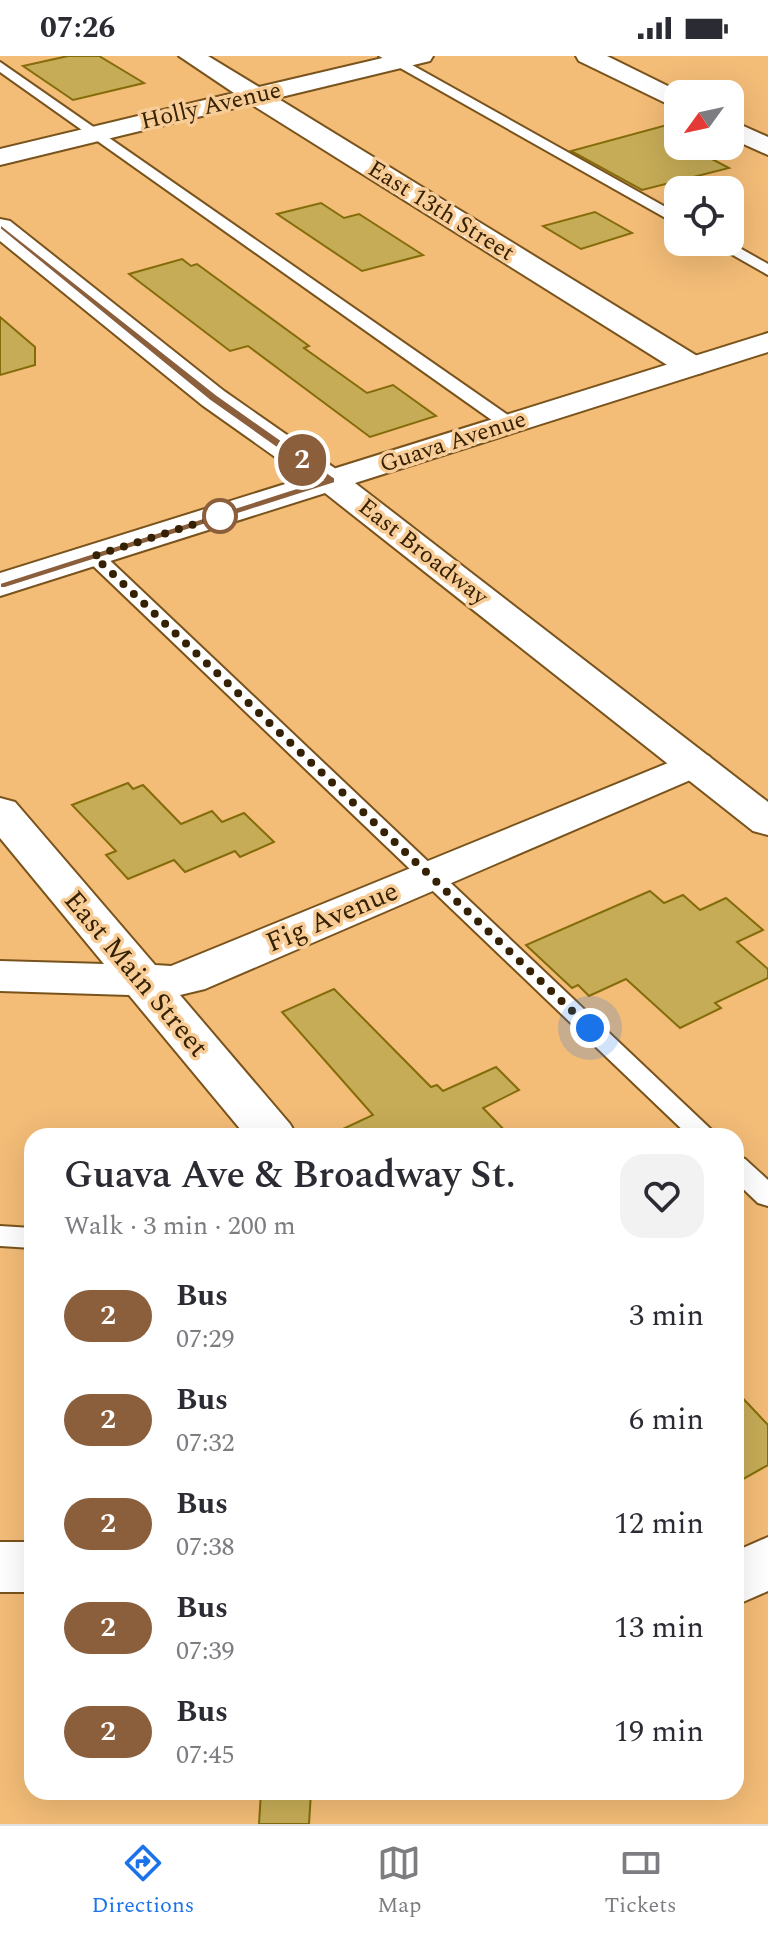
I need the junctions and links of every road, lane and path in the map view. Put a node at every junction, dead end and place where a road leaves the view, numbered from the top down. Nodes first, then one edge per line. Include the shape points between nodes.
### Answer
1 (191, 56) edge
2 (588, 56) edge
3 (401, 58) edge
4 (0, 66) edge
5 (664, 94) edge
6 (255, 96) junction
7 (96, 134) junction
8 (744, 135) edge
9 (768, 147) edge
10 (0, 157) edge
11 (664, 212) edge
12 (0, 227) edge
13 (743, 256) edge
14 (768, 270) edge
15 (768, 342) edge
16 (691, 366) junction
17 (509, 424) junction
18 (331, 481) junction
19 (94, 556) junction
20 (0, 585) edge
21 (695, 764) junction
22 (0, 811) edge
23 (768, 822) edge
24 (430, 876) junction
25 (0, 976) edge
26 (143, 980) junction
27 (266, 1128) edge
28 (697, 1128) edge
29 (744, 1174) edge
30 (768, 1196) edge
31 (0, 1236) edge
32 (24, 1238) edge
33 (768, 1562) edge
34 (0, 1567) edge
35 (24, 1567) edge
36 (744, 1576) edge
37 (744, 1582) edge
38 (768, 1587) edge

1 - 6 street, East 13th Street
2 - 5 street
3 - 6 street, Holly Avenue
3 - 11 lane
4 - 7 lane
6 - 7 street, Holly Avenue
6 - 16 street, East 13th Street
7 - 10 street, Holly Avenue
7 - 17 lane
8 - 9 street
12 - 18 street, East Broadway via 213,398
13 - 14 lane
15 - 16 street, Guava Avenue
16 - 17 street, Guava Avenue
17 - 18 street, Guava Avenue
18 - 19 street, Guava Avenue
18 - 21 street, East Broadway
19 - 20 street, Guava Avenue
19 - 24 lane
21 - 23 street, East Broadway
21 - 24 street, Fig Avenue
22 - 26 street, East Main Street
24 - 26 street, Fig Avenue via 189,978
24 - 28 lane
25 - 26 street, Fig Avenue
26 - 27 street, East Main Street
29 - 30 lane
31 - 32 lane
33 - 36 street
34 - 35 street
37 - 38 street

